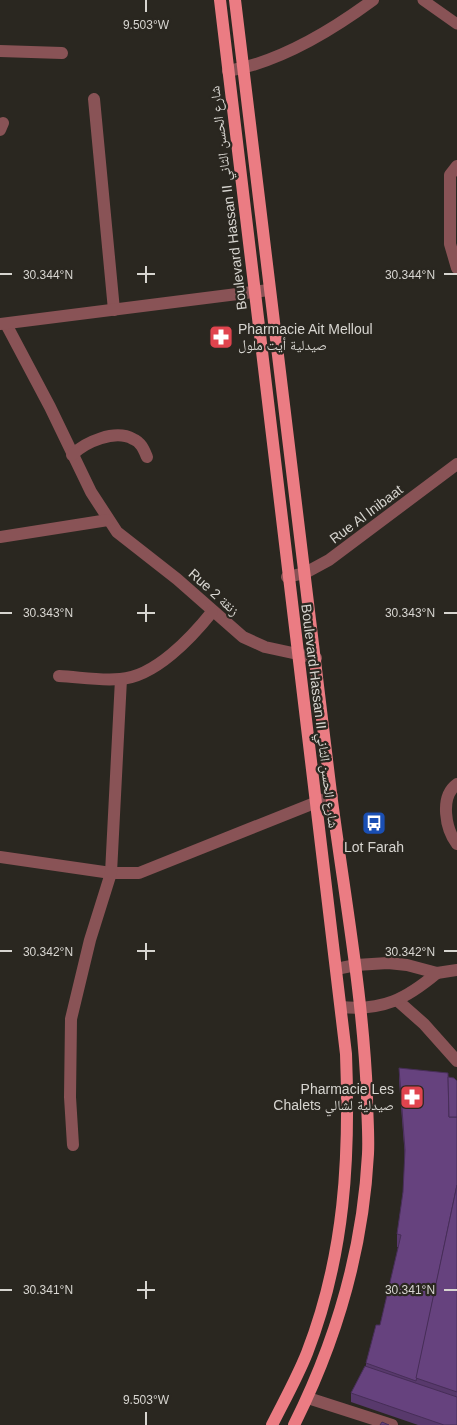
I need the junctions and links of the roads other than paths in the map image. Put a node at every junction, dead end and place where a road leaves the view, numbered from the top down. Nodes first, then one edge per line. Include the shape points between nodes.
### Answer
1 (220, 0) edge
2 (235, 0) edge
3 (373, 0) edge
4 (423, 0) edge
5 (457, 24) edge
6 (0, 51) edge
7 (62, 53) dead end
8 (243, 68) junction
9 (228, 71) junction
10 (94, 99) dead end
11 (457, 166) edge
12 (457, 268) edge
13 (269, 290) junction
14 (255, 292) junction
15 (114, 310) junction
16 (3, 324) edge
17 (72, 455) junction
18 (147, 457) dead end
19 (457, 464) edge
20 (108, 520) junction
21 (0, 537) edge
22 (305, 573) junction
23 (287, 577) junction
24 (212, 612) junction
25 (298, 656) junction
26 (316, 658) junction
27 (59, 676) dead end
28 (121, 679) junction
29 (457, 784) edge
30 (332, 796) junction
31 (316, 802) junction
32 (457, 844) edge
33 (0, 857) edge
34 (111, 872) junction
35 (356, 965) junction
36 (336, 969) junction
37 (457, 970) edge
38 (438, 973) junction
39 (398, 1000) junction
40 (341, 1007) junction
41 (360, 1009) junction
42 (457, 1061) edge
43 (73, 1145) dead end
44 (308, 1398) junction
45 (272, 1425) edge
46 (294, 1425) edge
47 (392, 1425) edge

1 - 9 main road, Boulevard Hassan II شارع الحسن الثاني
2 - 8 main road, Boulevard Hassan II شارع الحسن الثاني
3 - 8 street via 314,37
4 - 5 lane
6 - 7 street
8 - 9 street
8 - 13 main road, Boulevard Hassan II شارع الحسن الثاني
9 - 14 main road, Boulevard Hassan II شارع الحسن الثاني
10 - 15 street
11 - 12 street via 450,175 450,244
13 - 14 street
13 - 22 main road, Boulevard Hassan II شارع الحسن الثاني
14 - 15 street
14 - 23 main road, Boulevard Hassan II شارع الحسن الثاني
15 - 16 street
16 - 17 street, Rue 2 زنقة via 50,407
17 - 18 street via 88,443 126,436 139,443
17 - 20 street, Rue 2 زنقة
19 - 22 street, Rue Al Inibaat via 329,560
20 - 21 street
20 - 24 street, Rue 2 زنقة via 127,541 177,579
22 - 23 street, Rue Al Inibaat
22 - 26 main road, Boulevard Hassan II شارع الحسن الثاني
23 - 25 main road, Boulevard Hassan II شارع الحسن الثاني
24 - 25 street, Rue 2 زنقة via 253,643
24 - 28 street via 174,652 143,672
25 - 26 street, Rue 2 زنقة
25 - 31 main road, Boulevard Hassan II شارع الحسن الثاني
26 - 30 main road, Boulevard Hassan II شارع الحسن الثاني
27 - 28 street
28 - 34 street
29 - 32 street via 447,799 447,813 451,836
30 - 31 street
30 - 35 main road, Boulevard Hassan II شارع الحسن الثاني
31 - 34 street via 139,872
31 - 36 main road, Boulevard Hassan II شارع الحسن الثاني
33 - 34 street
34 - 43 street via 71,1019
35 - 36 street
35 - 38 street via 407,965
35 - 41 main road, Boulevard Hassan II شارع الحسن الثاني
36 - 40 main road, Boulevard Hassan II شارع الحسن الثاني
37 - 38 street
38 - 39 street
39 - 41 street
39 - 42 street
40 - 41 street
40 - 45 main road, Boulevard Hassan II شارع الحسن الثاني via 349,1126 336,1258 306,1354
41 - 44 main road, Boulevard Hassan II شارع الحسن الثاني via 365,1050 368,1152 360,1229 354,1268 337,1326
44 - 46 main road, Boulevard Hassan II شارع الحسن الثاني
44 - 47 street

